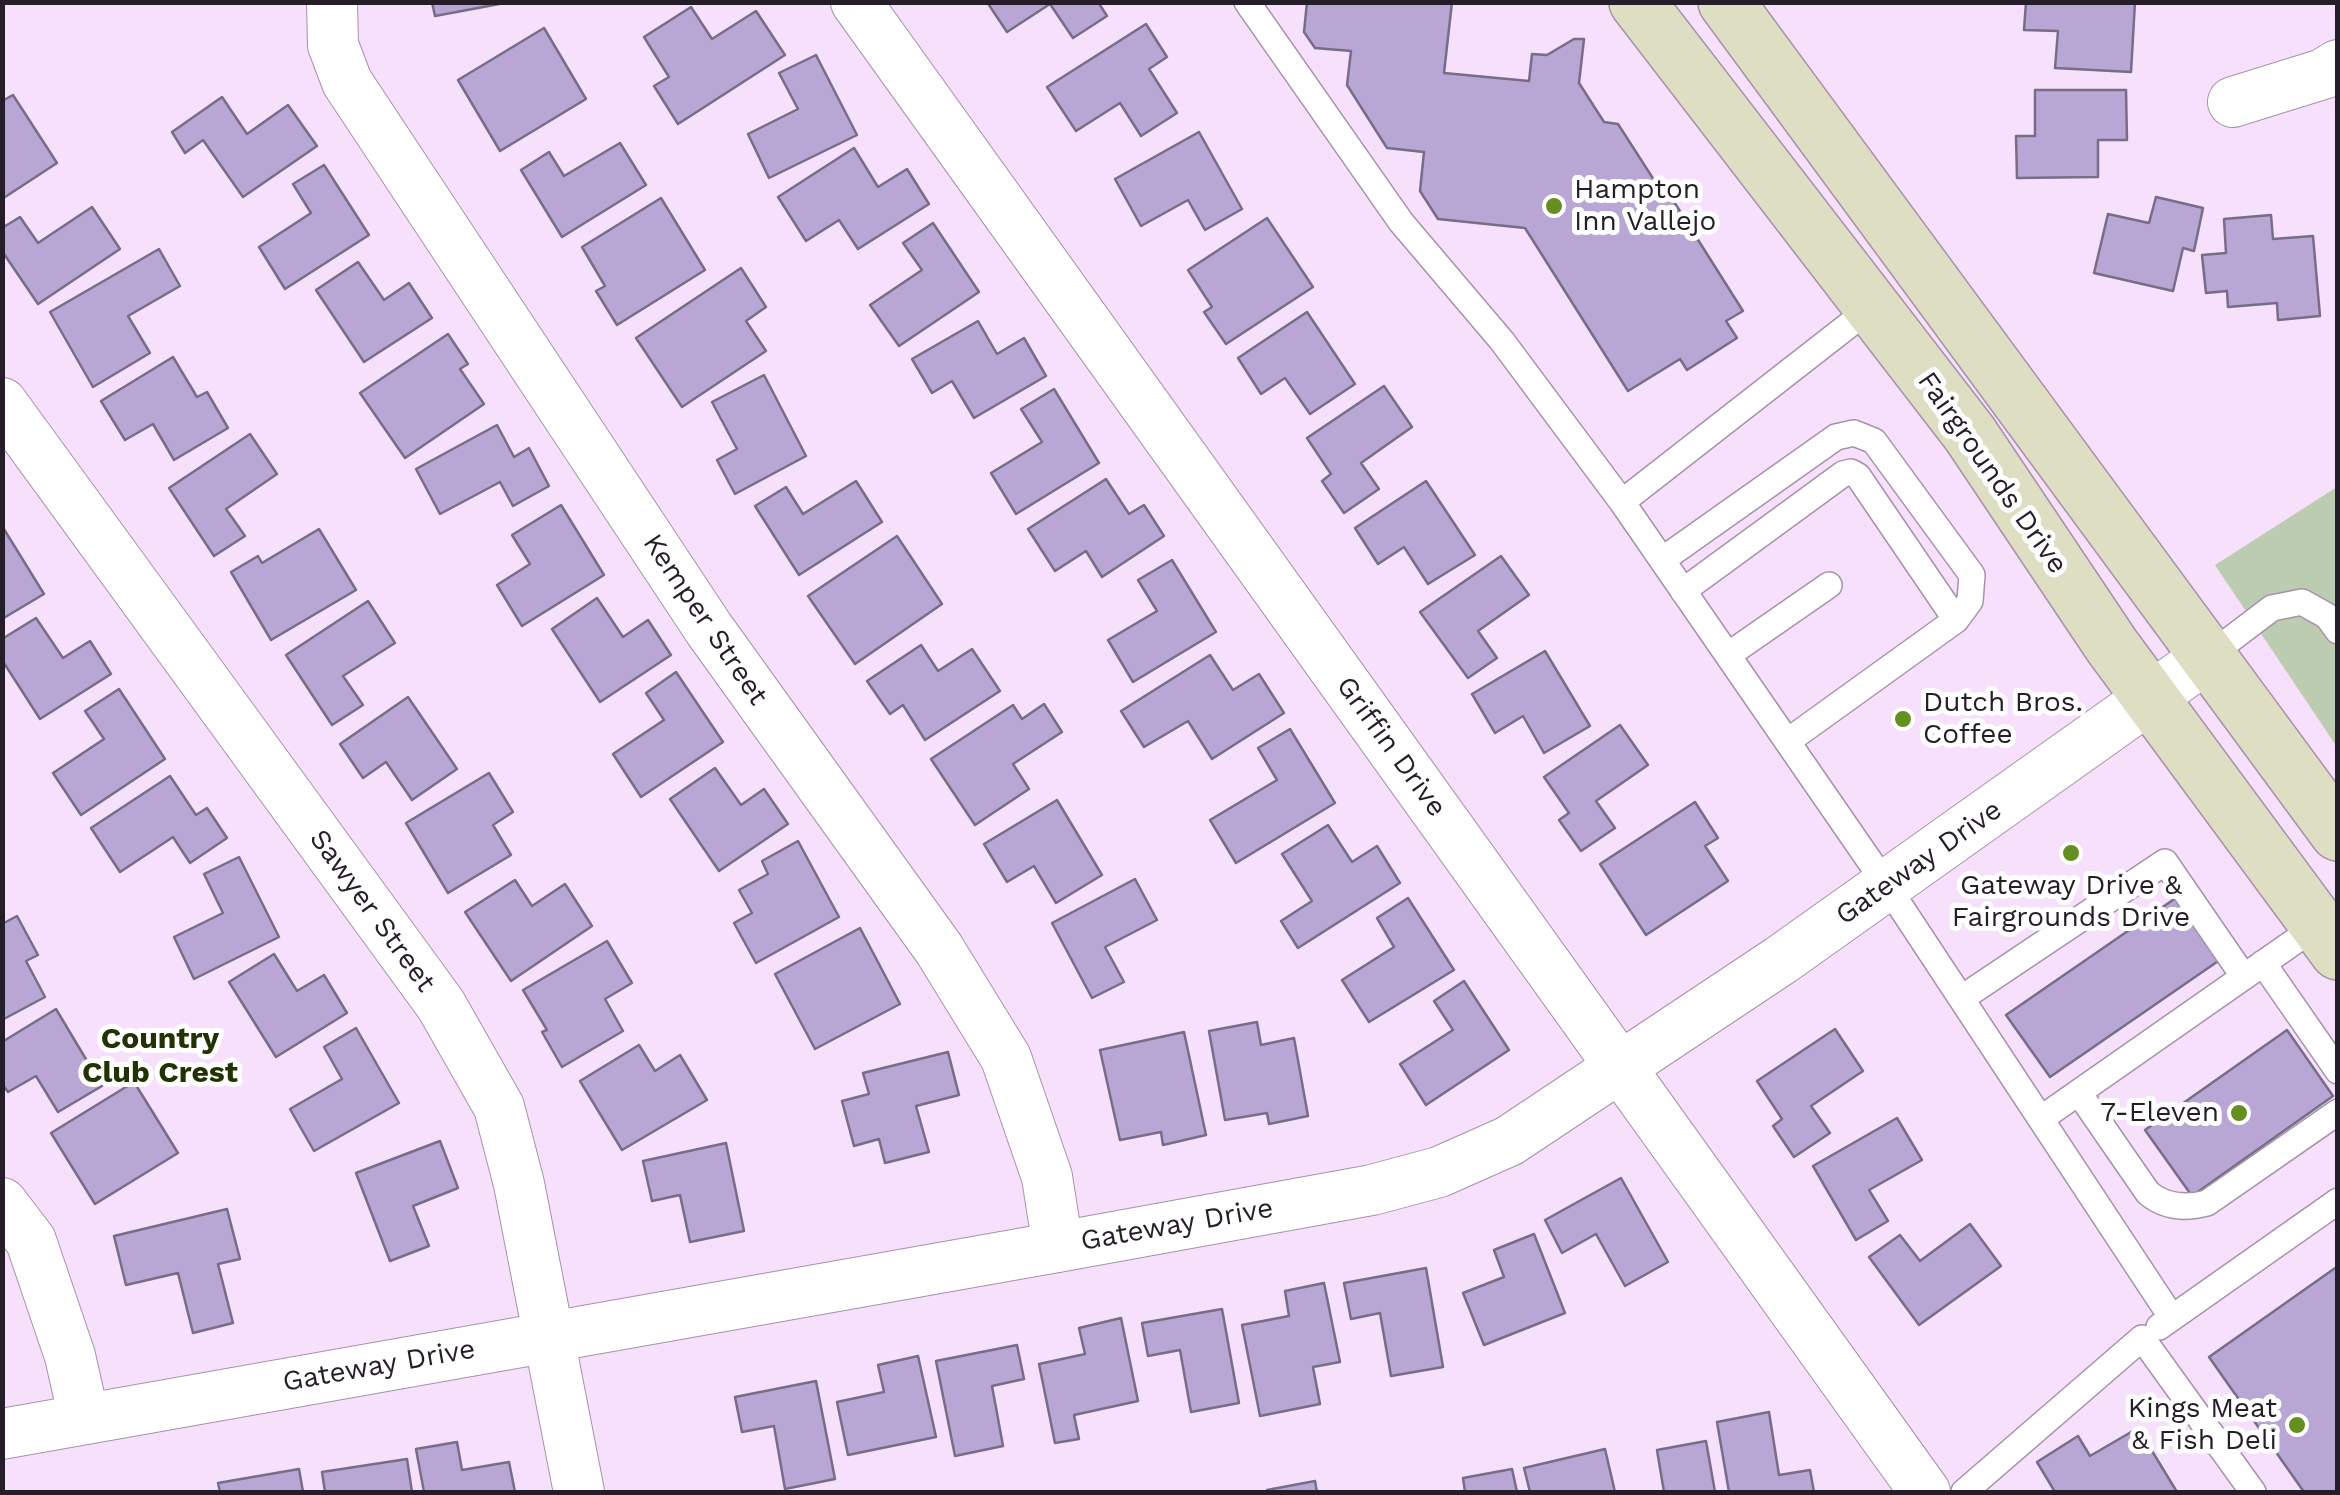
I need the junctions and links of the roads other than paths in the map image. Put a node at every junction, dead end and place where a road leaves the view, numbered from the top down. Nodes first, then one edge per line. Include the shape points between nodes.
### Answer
1 (332, 2) edge
2 (856, 2) edge
3 (1247, 2) edge
4 (1637, 2) edge
5 (1726, 2) edge
6 (2338, 65) edge
7 (2233, 102) dead end
8 (1872, 308) junction
9 (2, 403) edge
10 (1622, 502) junction
11 (1662, 560) junction
12 (1829, 584) dead end
13 (1683, 591) junction
14 (1956, 620) junction
15 (2338, 631) edge
16 (1728, 655) junction
17 (2206, 658) junction
18 (2150, 700) junction
19 (1788, 741) junction
20 (2338, 832) edge
21 (1887, 886) junction
22 (2328, 938) edge
23 (2254, 970) junction
24 (1962, 998) junction
25 (1620, 1066) junction
26 (2338, 1071) edge
27 (2079, 1092) junction
28 (2338, 1112) edge
29 (2042, 1118) junction
30 (2338, 1201) edge
31 (2, 1203) edge
32 (1058, 1247) junction
33 (2172, 1318) junction
34 (549, 1336) junction
35 (2142, 1338) junction
36 (84, 1418) junction
37 (2, 1434) edge
38 (579, 1492) edge
39 (1924, 1492) edge
40 (1964, 1492) edge
41 (2253, 1492) edge

1 - 32 street, Kemper Street via 332,44 348,82 709,629 939,950 1006,1058 1047,1177
2 - 25 street, Griffin Drive
3 - 10 lane via 1400,222 1502,341
4 - 8 main road, Fairgrounds Drive
5 - 17 main road
6 - 7 street
8 - 10 lane
8 - 18 main road, Fairgrounds Drive via 1970,434
9 - 34 street, Sawyer Street via 441,1005 499,1107
10 - 11 lane
11 - 13 lane
11 - 14 lane via 1836,437 1854,434 1874,442 1972,575 1970,601
12 - 16 lane
13 - 14 lane via 1851,472
13 - 16 lane
14 - 19 lane
15 - 17 lane via 2302,602 2272,608
16 - 19 lane
17 - 18 street, Gateway Drive
17 - 20 main road
18 - 21 street, Gateway Drive
18 - 22 main road, Fairgrounds Drive
19 - 21 lane
21 - 24 lane
21 - 25 street, Gateway Drive
22 - 23 lane
23 - 24 lane via 2165,862
23 - 26 lane
23 - 27 lane
24 - 29 lane
25 - 32 street, Gateway Drive via 1509,1140 1438,1172
25 - 39 street, Griffin Drive
27 - 28 lane via 2162,1204 2207,1203
27 - 29 lane
29 - 33 lane
30 - 33 lane
31 - 36 street via 31,1242
32 - 34 street, Gateway Drive
33 - 35 lane
34 - 36 street, Gateway Drive
34 - 38 street, Sawyer Street
35 - 40 lane
35 - 41 lane
36 - 37 street, Gateway Drive

